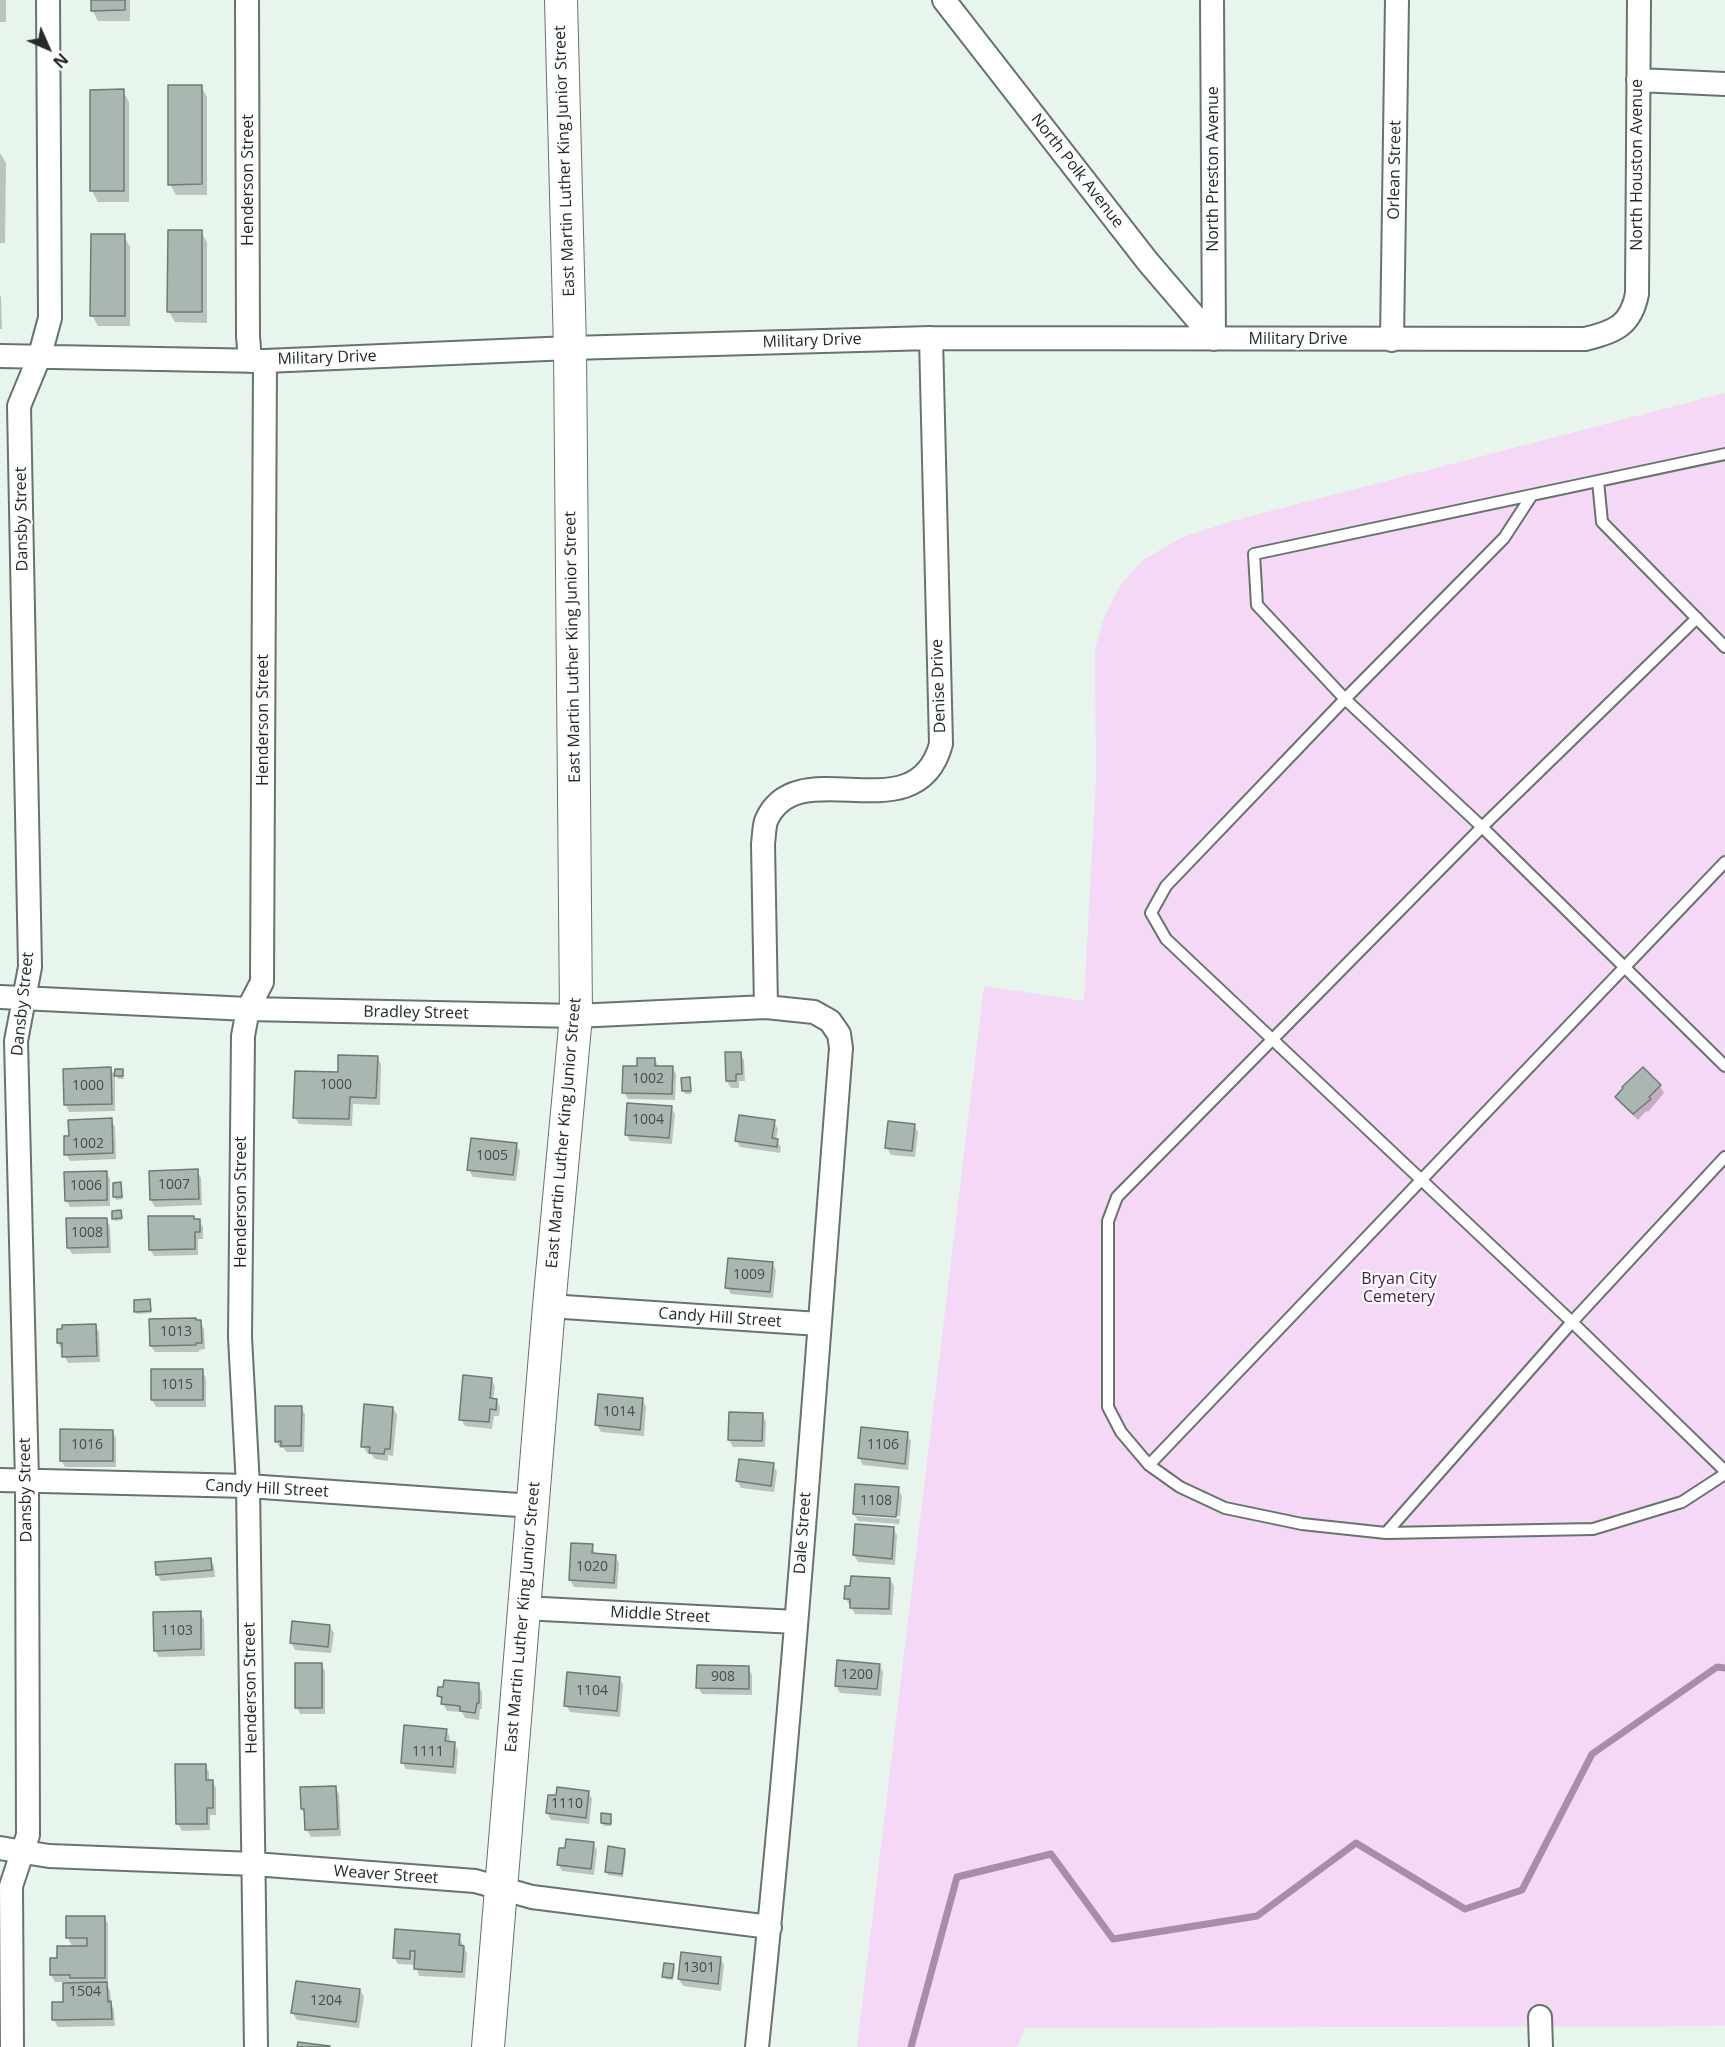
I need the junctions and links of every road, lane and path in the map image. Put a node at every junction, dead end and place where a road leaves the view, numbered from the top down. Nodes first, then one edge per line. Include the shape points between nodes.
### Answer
1 (48, 0) edge
2 (247, 0) edge
3 (561, 0) edge
4 (944, 0) edge
5 (1212, 0) edge
6 (1397, 0) edge
7 (1639, 0) edge
8 (1638, 80) junction
9 (1725, 84) edge
10 (1622, 325) joint
11 (930, 338) junction
12 (1214, 339) junction
13 (1392, 340) junction
14 (570, 348) junction
15 (40, 355) junction
16 (0, 356) edge
17 (257, 361) junction
18 (1725, 454) edge
19 (1598, 481) junction
20 (1532, 495) junction
21 (1696, 618) junction
22 (1725, 647) edge
23 (1345, 699) junction
24 (1482, 827) junction
25 (1725, 862) edge
26 (1623, 967) junction
27 (0, 997) edge
28 (26, 998) junction
29 (766, 1007) junction
30 (248, 1009) junction
31 (576, 1016) junction
32 (830, 1021) joint
33 (1273, 1040) junction
34 (1725, 1066) edge
35 (1725, 1157) edge
36 (1420, 1179) junction
37 (549, 1306) junction
38 (1572, 1322) junction
39 (819, 1324) junction
40 (1149, 1465) junction
41 (1725, 1472) edge
42 (0, 1480) edge
43 (27, 1481) junction
44 (248, 1486) junction
45 (533, 1506) junction
46 (1386, 1533) junction
47 (523, 1608) junction
48 (796, 1622) junction
49 (0, 1848) edge
50 (23, 1853) junction
51 (254, 1864) junction
52 (502, 1889) junction
53 (770, 1928) junction
54 (1540, 2017) dead end
55 (12, 2047) edge
56 (256, 2047) edge
57 (488, 2047) edge
58 (757, 2047) edge
59 (1541, 2047) edge

1 - 15 street, Dansby Street via 50,318
2 - 17 street, Henderson Street via 248,336
3 - 14 street, East Martin Luther King Junior Street
4 - 12 street, North Polk Avenue via 1148,262
5 - 12 street, North Preston Avenue
6 - 13 street, Orlean Street
7 - 8 street, North Houston Avenue
8 - 9 street
8 - 10 street, North Houston Avenue via 1637,294 1634,310
10 - 13 street, Military Drive via 1585,339
11 - 12 street, Military Drive
11 - 14 street, Military Drive
11 - 29 street, Denise Drive via 940,744 929,770 910,784 893,790 796,792 784,797 773,810 765,823 763,844
12 - 13 street, Military Drive
14 - 17 street, Military Drive
14 - 31 street, East Martin Luther King Junior Street
15 - 16 street, Military Drive
15 - 17 street, Military Drive
15 - 28 street, Dansby Street via 20,406 30,967
17 - 30 street, Henderson Street via 262,982
18 - 19 lane
19 - 20 lane
19 - 21 lane via 1602,522
20 - 23 lane via 1504,538
20 - 23 lane via 1254,554 1257,605
21 - 22 lane
21 - 24 lane
23 - 24 lane
23 - 33 lane via 1166,886 1151,913 1166,939
24 - 26 lane
24 - 33 lane
25 - 26 lane
26 - 34 lane
26 - 36 lane
27 - 28 street, Bradley Street
28 - 30 street, Bradley Street
28 - 43 street, Dansby Street via 16,1041
29 - 31 street, Bradley Street
29 - 32 street, Bradley Street via 814,1012
30 - 31 street, Bradley Street
30 - 44 street, Henderson Street via 243,1036 240,1337
31 - 37 street, East Martin Luther King Junior Street
32 - 39 street, Dale Street via 842,1047
33 - 36 lane
33 - 40 lane via 1117,1197 1108,1221 1108,1407 1121,1432
35 - 38 lane
36 - 38 lane
36 - 40 lane
37 - 39 street, Candy Hill Street
37 - 45 street, East Martin Luther King Junior Street
38 - 41 lane
38 - 46 lane
39 - 48 street, Dale Street
40 - 46 lane via 1180,1487 1225,1508 1302,1524
41 - 46 lane via 1682,1502 1593,1529
42 - 43 street, Candy Hill Street
43 - 44 street, Candy Hill Street
43 - 50 street, Dansby Street via 28,1834
44 - 45 street, Candy Hill Street
44 - 51 street, Henderson Street
45 - 47 street, East Martin Luther King Junior Street
47 - 48 street, Middle Street
47 - 52 street, East Martin Luther King Junior Street
48 - 53 street, Dale Street
49 - 50 street, Weaver Street
50 - 51 street, Weaver Street
50 - 55 street, Dansby Street via 10,1886
51 - 52 street, Weaver Street via 475,1881
51 - 56 street, Henderson Street
52 - 53 street, Weaver Street via 532,1897
52 - 57 street, East Martin Luther King Junior Street
53 - 58 street, Dale Street
54 - 59 street

